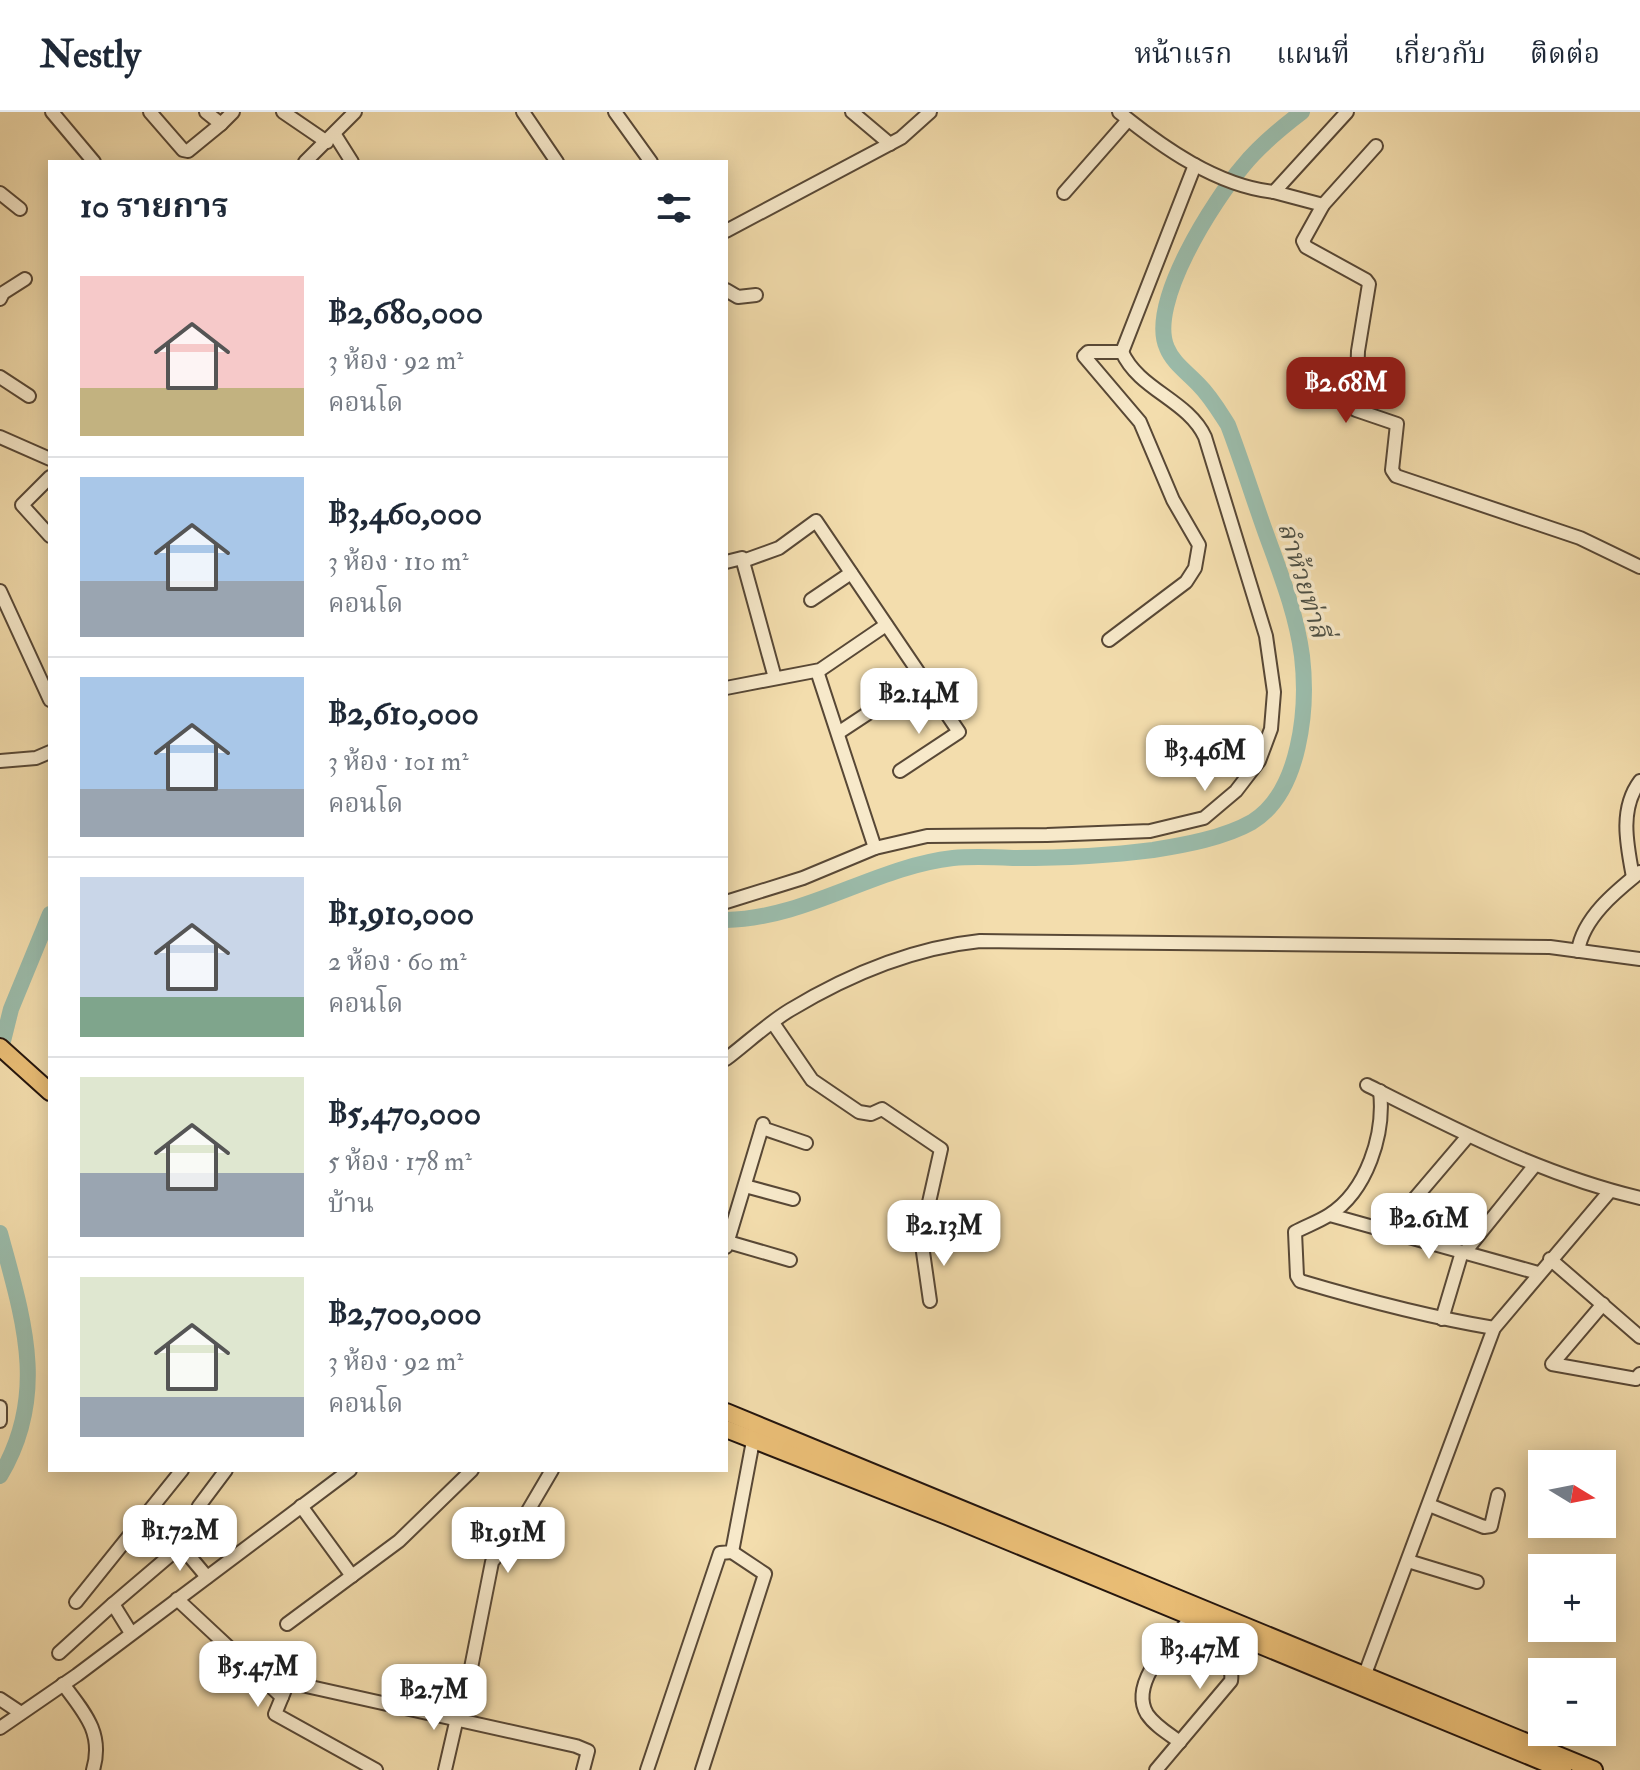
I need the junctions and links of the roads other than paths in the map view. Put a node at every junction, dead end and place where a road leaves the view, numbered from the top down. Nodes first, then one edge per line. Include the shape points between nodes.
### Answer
1 (52, 112) edge
2 (150, 112) edge
3 (206, 112) edge
4 (233, 112) edge
5 (283, 112) edge
6 (355, 112) edge
7 (523, 112) edge
8 (615, 112) edge
9 (852, 112) edge
10 (930, 112) edge
11 (1347, 112) edge
12 (1123, 116) edge
13 (221, 124) junction
14 (331, 139) junction
15 (890, 144) junction
16 (1376, 146) dead end
17 (92, 160) edge
18 (307, 160) edge
19 (350, 160) edge
20 (556, 160) edge
21 (650, 160) edge
22 (1198, 167) junction
23 (1274, 192) junction
24 (0, 193) edge
25 (1064, 193) dead end
26 (1323, 205) junction
27 (20, 209) dead end
28 (728, 230) edge
29 (25, 279) dead end
30 (728, 291) edge
31 (756, 295) dead end
32 (0, 299) edge
33 (1122, 352) junction
34 (0, 377) edge
35 (29, 396) dead end
36 (0, 437) edge
37 (48, 458) edge
38 (48, 479) edge
39 (48, 534) edge
40 (743, 561) junction
41 (728, 562) edge
42 (1640, 567) edge
43 (851, 573) junction
44 (0, 591) edge
45 (811, 600) dead end
46 (886, 625) junction
47 (1109, 640) dead end
48 (817, 671) junction
49 (923, 677) junction
50 (775, 678) junction
51 (728, 688) edge
52 (48, 696) edge
53 (838, 733) junction
54 (48, 753) edge
55 (0, 761) edge
56 (900, 771) dead end
57 (1640, 781) edge
58 (875, 848) junction
59 (1637, 874) edge
60 (728, 901) edge
61 (1578, 951) junction
62 (1640, 959) edge
63 (773, 1023) junction
64 (0, 1047) edge
65 (728, 1057) edge
66 (1367, 1085) dead end
67 (44, 1087) edge
68 (1380, 1091) junction
69 (1468, 1136) junction
70 (806, 1143) dead end
71 (1535, 1165) junction
72 (745, 1186) junction
73 (1610, 1191) junction
74 (1640, 1198) edge
75 (793, 1199) dead end
76 (1330, 1215) junction
77 (1388, 1230) junction
78 (728, 1242) edge
79 (728, 1245) edge
80 (1464, 1252) junction
81 (1550, 1259) junction
82 (790, 1260) dead end
83 (1538, 1273) junction
84 (930, 1301) dead end
85 (1603, 1304) junction
86 (1442, 1319) junction
87 (1494, 1328) junction
88 (1640, 1337) edge
89 (1640, 1374) edge
90 (0, 1407) edge
91 (728, 1413) edge
92 (0, 1421) edge
93 (728, 1430) edge
94 (753, 1441) junction
95 (180, 1472) edge
96 (224, 1472) edge
97 (347, 1472) edge
98 (470, 1472) edge
99 (551, 1472) edge
100 (1498, 1495) dead end
101 (1429, 1505) junction
102 (301, 1506) junction
103 (181, 1546) junction
104 (732, 1552) junction
105 (1408, 1561) junction
106 (352, 1576) junction
107 (207, 1577) junction
108 (1477, 1582) dead end
109 (177, 1599) junction
110 (76, 1602) dead end
111 (113, 1604) junction
112 (1192, 1617) junction
113 (287, 1624) dead end
114 (1210, 1624) junction
115 (131, 1633) junction
116 (59, 1653) dead end
117 (1365, 1674) junction
118 (468, 1683) dead end
119 (63, 1684) junction
120 (282, 1697) junction
121 (0, 1699) edge
122 (21, 1713) junction
123 (457, 1718) junction
124 (0, 1728) edge
125 (1180, 1742) junction
126 (93, 1770) edge
127 (376, 1770) edge
128 (445, 1770) edge
129 (583, 1770) edge
130 (647, 1770) edge
131 (702, 1770) edge
132 (1156, 1770) edge
133 (1563, 1770) edge
134 (1594, 1770) edge

1 - 17 street
2 - 13 street via 185,150
3 - 13 street
4 - 13 street
5 - 14 street
6 - 14 street
7 - 20 street
8 - 21 street
9 - 15 street
10 - 15 street
11 - 23 street
12 - 22 street
12 - 25 street
14 - 18 street
14 - 19 street
15 - 28 street
16 - 26 street
22 - 23 street via 1249,189
22 - 33 street
23 - 26 street
24 - 27 street
26 - 42 street via 1303,241 1369,284 1358,351 1356,410 1397,424 1392,470 1396,476 1580,538
29 - 32 street
30 - 31 street via 738,297
33 - 47 street via 1084,356 1140,422 1199,549 1186,582
33 - 58 street via 1139,376 1199,424 1205,437 1266,636 1274,692 1271,729 1259,761 1236,791 1204,818 1150,831 927,836
34 - 35 street
36 - 37 street
38 - 39 street via 22,505
40 - 41 street
40 - 43 street via 779,548 816,521
40 - 50 street
43 - 45 street
43 - 46 street
44 - 52 street
46 - 48 street
46 - 49 street
48 - 50 street
48 - 53 street
49 - 53 street
49 - 56 street via 959,732
50 - 51 street
53 - 58 street
54 - 55 street
57 - 59 street via 1626,817
58 - 60 street
59 - 61 street via 1595,915 1580,936
61 - 62 street
61 - 63 street via 980,941 900,958
63 - 65 street
63 - 84 street via 812,1080 859,1112 882,1109 941,1149 921,1238
64 - 67 main road
66 - 68 street
68 - 69 street
68 - 76 street via 1377,1138 1366,1171
69 - 71 street
69 - 77 street
70 - 72 street via 763,1126
71 - 73 street
71 - 80 street
72 - 75 street
72 - 78 street
73 - 74 street
73 - 81 street
76 - 77 street
76 - 86 street via 1295,1232 1300,1281
77 - 80 street
79 - 82 street
80 - 83 street
80 - 86 street
81 - 83 street
81 - 85 street
83 - 87 street
85 - 88 street
85 - 89 street via 1552,1364 1636,1379
86 - 87 street
87 - 101 street
90 - 92 street
91 - 117 main road
93 - 94 main road
94 - 104 street
94 - 112 main road
95 - 110 street
96 - 103 street via 199,1506
97 - 102 street
98 - 106 street via 399,1541
99 - 118 street via 492,1562
100 - 101 street via 1491,1526
101 - 105 street
102 - 106 street
102 - 107 street
103 - 107 street
103 - 111 street
104 - 130 street via 720,1553
104 - 131 street via 765,1574
105 - 108 street
105 - 117 street
106 - 113 street
107 - 109 street
109 - 115 street
109 - 120 street
111 - 115 street
111 - 116 street
112 - 114 main road
112 - 125 street via 1142,1689 1152,1721
114 - 125 street via 1205,1641 1225,1658 1231,1681
114 - 133 main road
115 - 119 street
117 - 134 main road
119 - 122 street
119 - 126 street via 92,1722 97,1740
120 - 123 street via 288,1682
120 - 127 street via 275,1714
121 - 122 street
122 - 124 street
123 - 128 street
123 - 129 street via 588,1751
125 - 132 street

